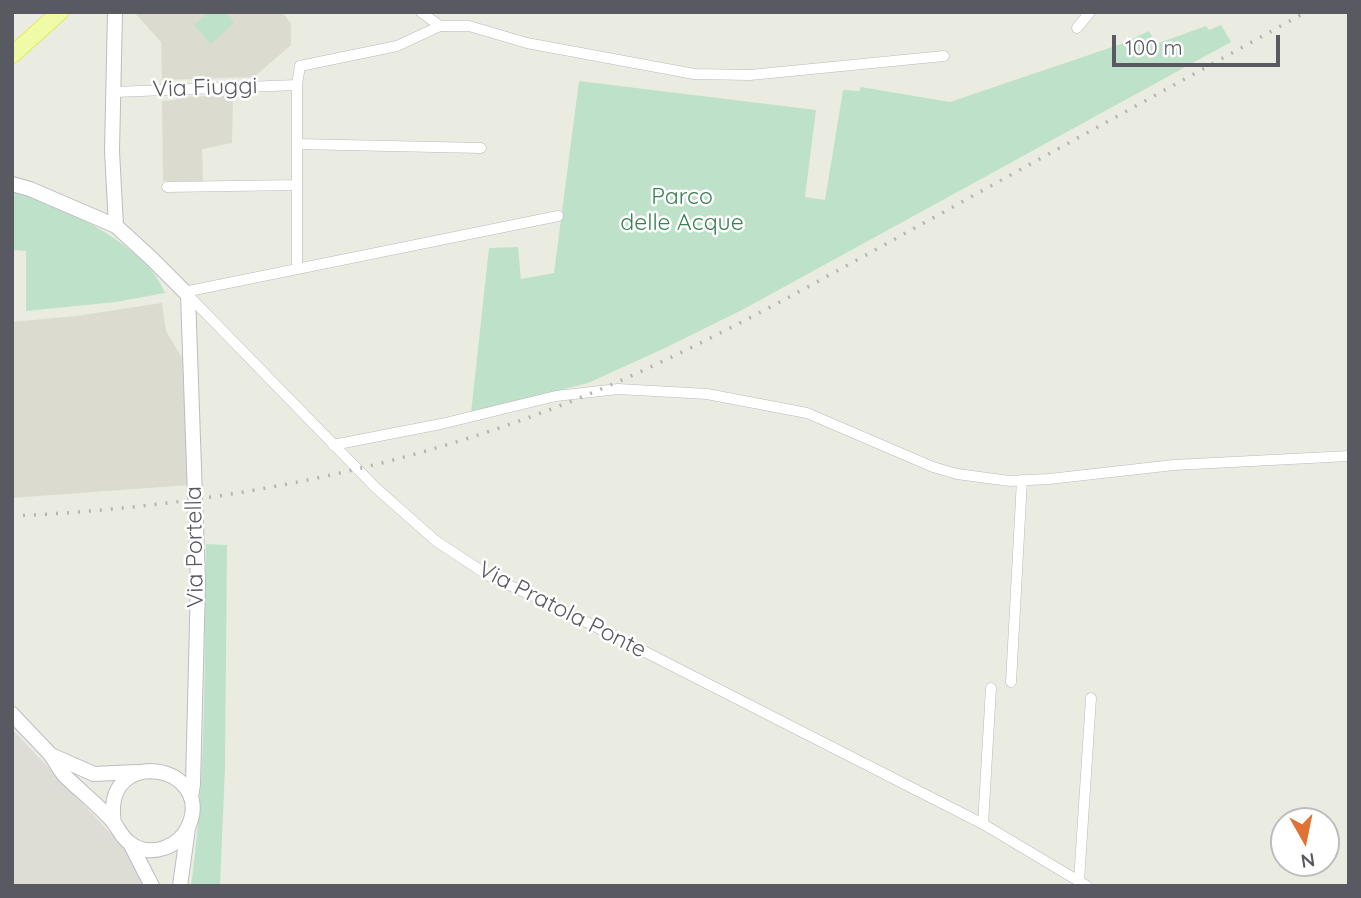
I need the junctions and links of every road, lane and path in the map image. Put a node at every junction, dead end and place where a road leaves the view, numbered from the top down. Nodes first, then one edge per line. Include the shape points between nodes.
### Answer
1 (60, 12) edge
2 (115, 12) edge
3 (421, 12) edge
4 (1090, 12) edge
5 (440, 26) junction
6 (1077, 28) dead end
7 (12, 55) edge
8 (944, 55) dead end
9 (297, 85) junction
10 (114, 92) junction
11 (297, 144) junction
12 (481, 148) dead end
13 (12, 184) edge
14 (297, 185) junction
15 (167, 187) dead end
16 (558, 216) dead end
17 (116, 226) junction
18 (297, 268) junction
19 (186, 293) junction
20 (333, 445) junction
21 (1349, 456) edge
22 (1022, 480) junction
23 (1011, 682) dead end
24 (991, 688) dead end
25 (1091, 698) dead end
26 (12, 714) edge
27 (51, 755) junction
28 (141, 771) junction
29 (191, 798) junction
30 (114, 824) junction
31 (984, 824) junction
32 (188, 828) junction
33 (130, 844) junction
34 (1083, 883) edge
35 (152, 886) edge
36 (180, 886) edge

1 - 7 main road
2 - 10 main road
3 - 5 street
4 - 6 street
5 - 8 street via 469,26 527,43 694,75 750,75
5 - 9 street via 397,46 300,66
9 - 10 street, Via Fiuggi
9 - 11 street
10 - 17 main road
11 - 12 street
11 - 14 street
13 - 17 main road, Via Pratola Ponte
14 - 15 street
14 - 18 street
16 - 18 street
17 - 19 main road, Via Pratola Ponte
18 - 19 street
19 - 20 street, Via Pratola Ponte
19 - 29 main road, Via Portella via 196,544
20 - 22 street via 556,396 651,389 707,394 807,413 933,467
20 - 31 street, Via Pratola Ponte via 436,541 489,576
21 - 22 street via 1174,465
22 - 23 street
24 - 31 street
25 - 34 street
26 - 27 main road
27 - 28 main road via 94,774
27 - 30 main road
28 - 29 main road via 168,773
28 - 30 main road via 120,786 114,797
29 - 32 main road, Via Portella
30 - 33 main road
31 - 34 street, Via Pratola Ponte
32 - 33 main road via 168,847 143,849
32 - 36 main road, Via Portella
33 - 35 main road

